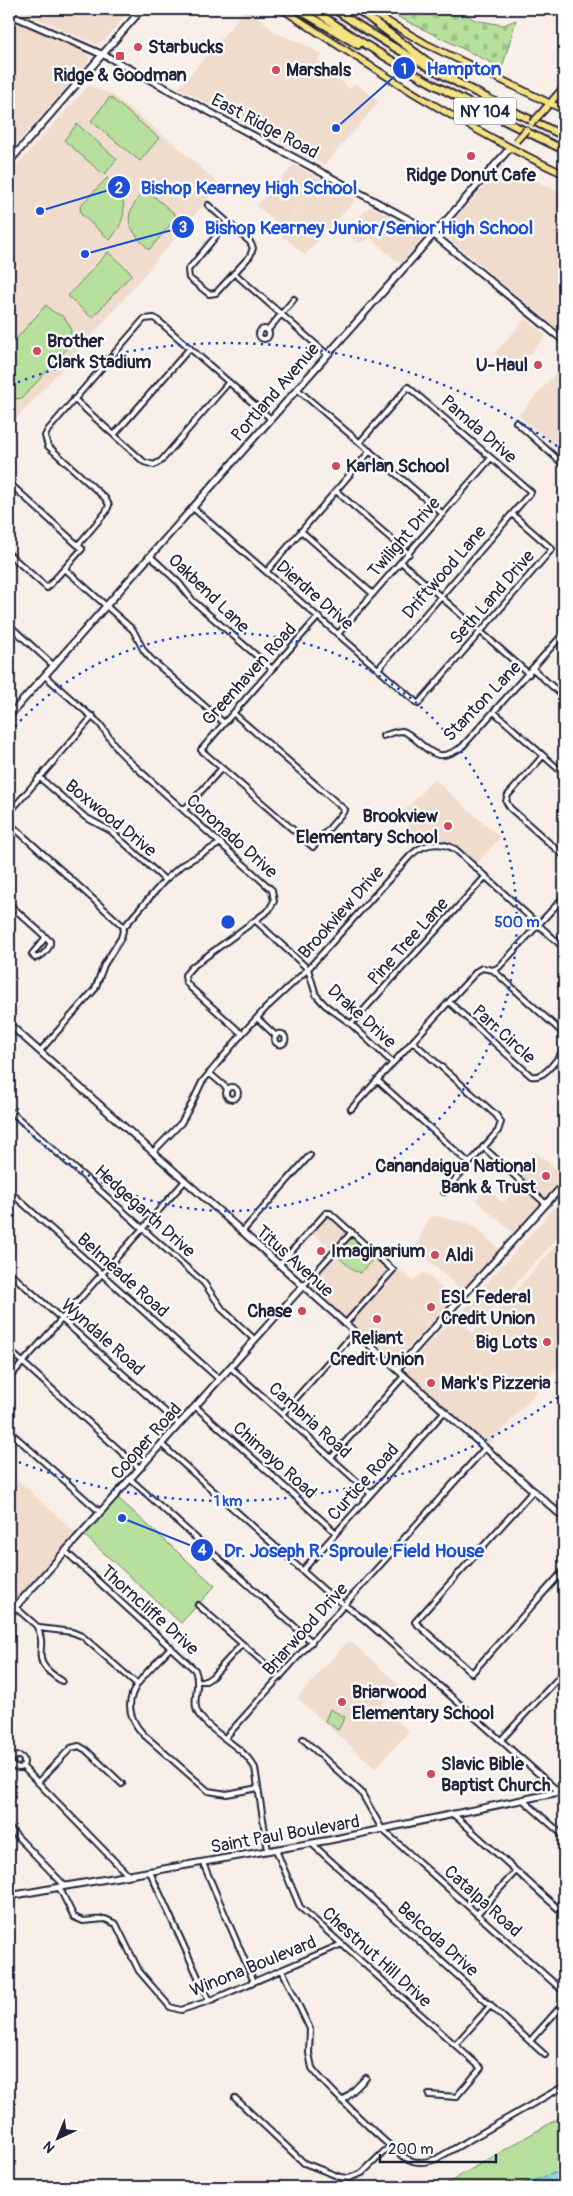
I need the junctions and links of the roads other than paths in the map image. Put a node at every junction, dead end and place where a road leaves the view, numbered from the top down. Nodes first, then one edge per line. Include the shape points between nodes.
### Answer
1 (142, 9) edge
2 (282, 9) edge
3 (297, 9) edge
4 (313, 9) edge
5 (334, 9) edge
6 (357, 9) edge
7 (366, 9) edge
8 (9, 14) edge
9 (103, 55) junction
10 (407, 70) junction
11 (564, 87) edge
12 (473, 91) junction
13 (550, 103) junction
14 (564, 110) edge
15 (564, 136) edge
16 (510, 148) junction
17 (564, 150) edge
18 (9, 162) edge
19 (564, 174) edge
20 (208, 205) dead end
21 (227, 223) junction
22 (434, 235) junction
23 (234, 274) junction
24 (294, 299) dead end
25 (281, 314) junction
26 (268, 330) dead end
27 (564, 342) edge
28 (190, 348) junction
29 (328, 355) junction
30 (229, 382) junction
31 (297, 389) junction
32 (74, 399) junction
33 (271, 419) junction
34 (516, 422) dead end
35 (114, 435) junction
36 (360, 442) junction
37 (370, 451) junction
38 (491, 458) junction
39 (564, 464) edge
40 (9, 483) edge
41 (336, 491) junction
42 (531, 492) joint
43 (193, 508) junction
44 (443, 514) junction
45 (512, 514) junction
46 (302, 531) junction
47 (78, 545) junction
48 (9, 554) edge
49 (409, 554) junction
50 (150, 556) junction
51 (401, 562) junction
52 (64, 569) junction
53 (267, 571) junction
54 (374, 594) junction
55 (441, 597) junction
56 (105, 606) junction
57 (318, 617) junction
58 (9, 625) edge
59 (481, 632) junction
60 (564, 632) edge
61 (338, 634) junction
62 (54, 666) junction
63 (272, 669) junction
64 (378, 669) junction
65 (533, 669) junction
66 (529, 674) junction
67 (45, 676) junction
68 (564, 697) edge
69 (418, 704) joint
70 (494, 712) junction
71 (232, 713) junction
72 (9, 716) edge
73 (93, 716) junction
74 (224, 723) junction
75 (383, 736) dead end
76 (543, 756) junction
77 (222, 768) junction
78 (564, 774) edge
79 (39, 777) junction
80 (184, 810) junction
81 (9, 813) edge
82 (9, 823) edge
83 (221, 843) junction
84 (564, 856) edge
85 (486, 876) junction
86 (165, 880) junction
87 (564, 897) edge
88 (9, 904) edge
89 (256, 921) junction
90 (539, 924) junction
91 (124, 927) junction
92 (46, 937) junction
93 (564, 948) edge
94 (308, 969) junction
95 (493, 970) junction
96 (449, 1002) junction
97 (257, 1018) junction
98 (9, 1024) edge
99 (351, 1024) junction
100 (242, 1034) junction
101 (564, 1034) edge
102 (276, 1036) dead end
103 (412, 1042) junction
104 (564, 1050) edge
105 (40, 1051) junction
106 (393, 1063) junction
107 (209, 1073) junction
108 (377, 1080) junction
109 (228, 1089) dead end
110 (352, 1109) dead end
111 (9, 1110) edge
112 (484, 1147) junction
113 (153, 1152) junction
114 (310, 1155) dead end
115 (469, 1163) junction
116 (185, 1181) junction
117 (564, 1184) edge
118 (9, 1192) edge
119 (444, 1192) dead end
120 (546, 1204) junction
121 (143, 1228) junction
122 (242, 1232) junction
123 (352, 1232) junction
124 (279, 1265) junction
125 (9, 1272) edge
126 (102, 1274) junction
127 (303, 1286) junction
128 (62, 1319) junction
129 (345, 1324) junction
130 (355, 1332) junction
131 (255, 1340) junction
132 (9, 1350) edge
133 (22, 1362) junction
134 (230, 1367) junction
135 (397, 1369) junction
136 (404, 1376) junction
137 (9, 1378) edge
138 (219, 1379) junction
139 (195, 1406) junction
140 (444, 1412) junction
141 (282, 1414) junction
142 (179, 1424) junction
143 (9, 1431) edge
144 (161, 1444) junction
145 (485, 1448) junction
146 (331, 1458) junction
147 (140, 1468) junction
148 (130, 1479) junction
149 (533, 1491) junction
150 (371, 1494) junction
151 (100, 1512) junction
152 (564, 1518) edge
153 (336, 1534) junction
154 (65, 1551) junction
155 (303, 1570) junction
156 (564, 1570) edge
157 (198, 1605) dead end
158 (345, 1605) junction
159 (15, 1607) junction
160 (9, 1614) edge
161 (36, 1625) junction
162 (312, 1642) junction
163 (242, 1644) junction
164 (171, 1647) junction
165 (564, 1672) edge
166 (280, 1678) junction
167 (62, 1681) dead end
168 (199, 1681) junction
169 (137, 1684) junction
170 (225, 1738) junction
171 (302, 1739) dead end
172 (502, 1740) junction
173 (22, 1766) dead end
174 (38, 1782) junction
175 (122, 1784) dead end
176 (258, 1788) junction
177 (562, 1791) edge
178 (523, 1800) junction
179 (453, 1814) junction
180 (9, 1828) edge
181 (382, 1829) junction
182 (564, 1836) edge
183 (311, 1843) junction
184 (276, 1850) junction
185 (268, 1851) junction
186 (203, 1863) junction
187 (516, 1871) junction
188 (150, 1872) junction
189 (128, 1876) junction
190 (62, 1887) junction
191 (9, 1896) edge
192 (477, 1914) junction
193 (564, 1914) edge
194 (342, 1944) junction
195 (282, 1970) junction
196 (254, 1982) junction
197 (564, 1992) edge
198 (210, 2001) junction
199 (564, 2003) edge
200 (491, 2005) junction
201 (530, 2041) junction
202 (455, 2045) junction
203 (545, 2055) dead end
204 (366, 2078) dead end
205 (564, 2086) edge
206 (430, 2095) dead end
207 (234, 2098) dead end
208 (344, 2100) junction
209 (390, 2146) junction

1 - 9 main road
2 - 16 main road via 450,116
3 - 10 highway
4 - 10 highway, NY 104
5 - 12 highway, NY 104 via 392,47
6 - 12 highway via 424,60
7 - 13 main road via 426,44
8 - 9 main road, East Ridge Road
9 - 18 main road
9 - 22 main road, East Ridge Road
10 - 17 highway, NY 104
11 - 13 main road, Portland Avenue
12 - 15 highway, NY 104
13 - 14 main road
13 - 16 main road, Portland Avenue, bridge
16 - 19 main road
16 - 22 main road, Portland Avenue
20 - 21 street
21 - 23 street via 253,248
21 - 23 street via 190,266 187,274 212,295
22 - 27 main road, East Ridge Road
22 - 29 main road, Portland Avenue
23 - 25 street
24 - 25 street
25 - 26 street
25 - 29 street
28 - 30 street
28 - 32 street via 158,320 147,318
28 - 35 street
29 - 31 main road, Portland Avenue
30 - 33 street
30 - 35 street via 158,464 147,464
31 - 33 main road, Portland Avenue
31 - 36 street
32 - 35 street
32 - 47 street via 46,433 45,442 109,505
33 - 43 main road, Portland Avenue
34 - 39 street
36 - 37 street
36 - 38 street, Pamda Drive via 408,387
37 - 41 street
37 - 44 street
38 - 42 street, Pamda Drive
38 - 44 street, Twilight Drive
40 - 47 street
41 - 46 street
41 - 49 street
42 - 45 street, Driftwood Lane
43 - 50 main road, Portland Avenue
43 - 53 street, Dierdre Drive
44 - 49 street, Twilight Drive
45 - 55 street, Driftwood Lane
45 - 59 street, Seth Land Drive via 552,549
46 - 53 street
46 - 54 street
47 - 52 street via 82,549
48 - 52 street via 47,588
49 - 51 street, Twilight Drive
50 - 56 main road, Portland Avenue
50 - 63 street, Oakbend Lane via 179,582 193,601
51 - 54 street, Twilight Drive
51 - 55 street
52 - 56 street
53 - 57 street, Dierdre Drive
54 - 61 street, Twilight Drive
55 - 59 street
55 - 64 street, Driftwood Lane
56 - 62 main road, Portland Avenue
56 - 74 street via 133,630 151,659
57 - 61 street, Dierdre Drive
57 - 63 street, Greenhaven Road
58 - 62 street
59 - 66 street
59 - 69 street, Seth Land Drive
60 - 65 street, Stanton Lane
61 - 64 street, Dierdre Drive
62 - 67 main road, Portland Avenue
63 - 71 street, Greenhaven Road
64 - 69 street, Dierdre Drive
65 - 66 street, Stanton Lane
65 - 68 street
66 - 70 street, Stanton Lane
67 - 72 main road, Portland Avenue
67 - 73 street, Coronado Drive
70 - 75 street, Stanton Lane via 462,747 447,755 431,753 406,732
70 - 76 street
71 - 74 street, Greenhaven Road
71 - 77 street via 345,810 313,846
73 - 79 street
73 - 80 street, Coronado Drive via 121,753
74 - 77 street, Greenhaven Road via 201,750
76 - 78 street
76 - 84 street via 508,794 506,801
77 - 80 street
79 - 81 street
79 - 86 street, Boxwood Drive via 85,817 111,831
80 - 83 street, Coronado Drive
82 - 91 street
83 - 86 street via 182,865
83 - 89 street, Coronado Drive via 272,890 273,905
85 - 90 street, Brookview Drive
85 - 94 street, Brookview Drive via 450,846 423,846 411,855
85 - 99 street, Pine Tree Lane
86 - 91 street
87 - 90 street
88 - 92 street
89 - 94 street, Drake Drive
89 - 100 street, Coronado Drive via 192,967 186,976 190,988
90 - 93 street, Brookview Drive
90 - 95 street
91 - 105 street via 95,989
92 - 92 street via 51,944 39,958 35,958 33,951
94 - 97 street, Brookview Drive
94 - 99 street, Drake Drive via 320,1000
95 - 96 street via 479,969
95 - 101 street
96 - 103 street
96 - 104 street, Parr Circle via 531,1076 542,1074
97 - 100 street, Brookview Drive
97 - 102 street
98 - 105 main road, Titus Avenue
99 - 106 street, Drake Drive
100 - 107 street, Brookview Drive
103 - 106 street
103 - 112 street, Drake Drive via 501,1122 500,1128
105 - 113 main road, Titus Avenue
106 - 108 street
107 - 109 street
107 - 113 street, Brookview Drive via 184,1118
108 - 110 street
108 - 115 street
111 - 121 street, Hedgegarth Drive
112 - 115 street
112 - 120 street
113 - 116 main road, Titus Avenue
114 - 122 street
115 - 119 street
116 - 121 street
116 - 122 main road, Titus Avenue
117 - 120 main road
118 - 126 street, Belmeade Road
120 - 135 main road
121 - 126 street
121 - 131 street, Hedgegarth Drive via 204,1282 223,1310
122 - 124 main road, Titus Avenue
123 - 124 street via 328,1212
123 - 127 street
123 - 129 street via 393,1270
124 - 127 main road, Titus Avenue
125 - 128 street, Wyndale Road
126 - 128 street
126 - 138 street, Belmeade Road
127 - 129 main road, Titus Avenue
127 - 131 main road, Cooper Road
128 - 133 street
128 - 142 street, Wyndale Road
129 - 130 main road, Titus Avenue
130 - 135 main road, Titus Avenue
130 - 141 street
131 - 134 main road, Cooper Road
132 - 133 street
133 - 137 street
133 - 147 street
134 - 138 main road, Cooper Road
134 - 141 street, Cambria Road
135 - 136 main road, Titus Avenue
136 - 140 main road, Titus Avenue
136 - 146 street
138 - 139 main road, Cooper Road
139 - 142 main road, Cooper Road
139 - 153 street, Chimayo Road
140 - 145 main road, Titus Avenue
140 - 150 street, Curtice Road
141 - 146 street, Cambria Road
142 - 144 main road, Cooper Road
143 - 151 street
144 - 147 main road, Cooper Road
144 - 155 street
145 - 149 main road, Titus Avenue
145 - 158 street, Briarwood Drive
146 - 150 street, Cambria Road
147 - 148 main road, Cooper Road
148 - 151 main road, Cooper Road
148 - 162 street
149 - 152 main road, Titus Avenue
149 - 156 street via 415,1622 472,1673
150 - 153 street, Curtice Road
151 - 154 main road, Cooper Road
153 - 155 street, Curtice Road
154 - 159 main road, Cooper Road
154 - 164 street, Thorncliffe Drive
155 - 158 street
157 - 163 street
158 - 162 street, Briarwood Drive
158 - 172 street
159 - 160 main road, Cooper Road
159 - 161 street
161 - 167 street via 42,1664
161 - 169 street via 45,1630 82,1636
162 - 166 street, Briarwood Drive
163 - 166 street
163 - 168 street via 212,1677
164 - 168 street, Thorncliffe Drive via 195,1670
164 - 169 street
165 - 172 street
166 - 170 street, Briarwood Drive
168 - 170 street, Thorncliffe Drive via 195,1699 198,1713
169 - 176 street via 129,1700 134,1723 198,1784 220,1794
170 - 176 street, Thorncliffe Drive via 252,1763
171 - 181 street, Catalpa Road via 361,1792
172 - 177 street
173 - 174 street
174 - 175 street via 71,1748 79,1746
174 - 189 street
176 - 185 street, Thorncliffe Drive
177 - 178 main road, Saint Paul Boulevard
178 - 179 main road, Saint Paul Boulevard
178 - 182 street
179 - 181 main road, Saint Paul Boulevard
179 - 187 street
180 - 190 street, Winona Boulevard
181 - 183 main road, Saint Paul Boulevard
181 - 192 street, Catalpa Road
183 - 184 main road, Saint Paul Boulevard
183 - 200 street, Belcoda Drive
184 - 185 main road, Saint Paul Boulevard
184 - 194 street, Chestnut Hill Drive via 300,1907
185 - 186 main road, Saint Paul Boulevard
186 - 188 main road, Saint Paul Boulevard
186 - 196 street
187 - 192 street
187 - 193 street
188 - 189 main road, Saint Paul Boulevard
188 - 198 street
189 - 190 main road, Saint Paul Boulevard
190 - 191 main road, Saint Paul Boulevard
190 - 198 street, Winona Boulevard via 74,1917 86,1921 105,1919 116,1924 139,1971 170,2007 181,2010
192 - 197 street, Catalpa Road
194 - 195 street, Winona Boulevard
194 - 202 street, Chestnut Hill Drive
195 - 196 street, Winona Boulevard
195 - 208 street via 310,2029 312,2068
196 - 198 street, Winona Boulevard
199 - 201 street
200 - 201 street, Belcoda Drive
200 - 202 street
201 - 203 street, Belcoda Drive
202 - 206 street, Chestnut Hill Drive via 481,2068 456,2097
204 - 208 street
205 - 209 street via 430,2161 408,2160
207 - 209 street via 304,2163 340,2178 362,2174
208 - 209 street

